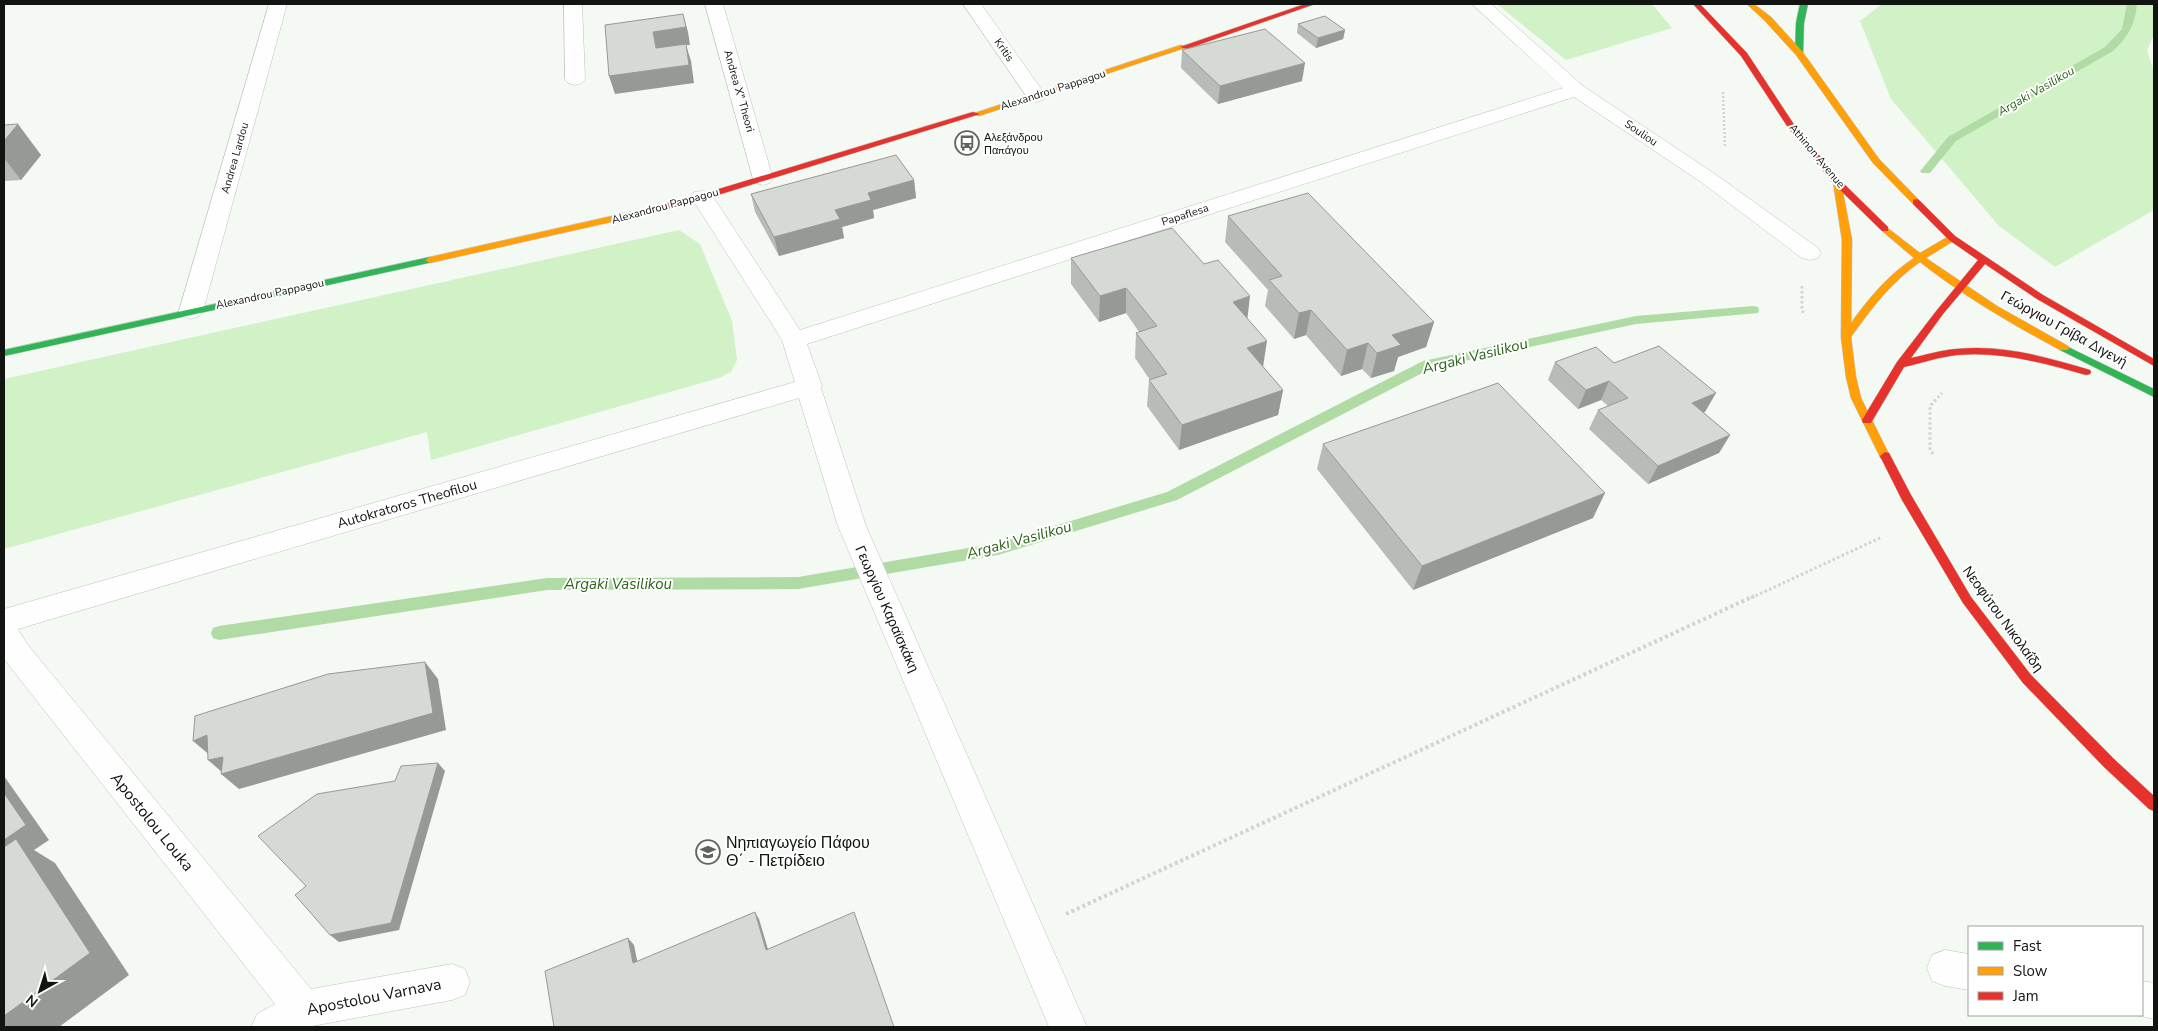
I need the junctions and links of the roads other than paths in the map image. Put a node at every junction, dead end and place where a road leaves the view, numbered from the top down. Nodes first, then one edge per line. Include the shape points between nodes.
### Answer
1 (278, 4) edge
2 (573, 4) edge
3 (714, 4) edge
4 (972, 4) edge
5 (1311, 4) edge
6 (1481, 4) edge
7 (1696, 4) edge
8 (1750, 4) edge
9 (1804, 4) edge
10 (1799, 53) junction
11 (575, 79) dead end
12 (1576, 90) junction
13 (1036, 96) junction
14 (763, 179) junction
15 (1837, 182) junction
16 (702, 197) junction
17 (1952, 238) junction
18 (1810, 253) dead end
19 (1920, 259) junction
20 (1983, 260) junction
21 (1960, 287) junction
22 (191, 311) junction
23 (1846, 337) junction
24 (794, 340) junction
25 (4, 353) edge
26 (2154, 363) edge
27 (1901, 364) junction
28 (810, 386) junction
29 (2154, 394) edge
30 (1867, 420) junction
31 (4, 621) edge
32 (4, 633) edge
33 (2154, 805) edge
34 (452, 982) dead end
35 (303, 1008) junction
36 (270, 1027) edge
37 (1068, 1027) edge

1 - 22 street, Andrea Lardou
2 - 11 street
3 - 14 street, Andrea X" Theori
4 - 13 street, Kritis
5 - 13 street, Alexandrou Pappagou
6 - 12 street, Souliou
7 - 15 street, Athinon Avenue via 1735,45 1786,120
8 - 10 street
9 - 10 street
10 - 17 street via 1876,161
12 - 18 street, Souliou via 1708,178
12 - 24 street, Papaflesa
13 - 14 street, Alexandrou Pappagou
14 - 16 street, Alexandrou Pappagou
15 - 19 street, Athinon Avenue
15 - 23 street, Νεοφύτου Νικολαΐδη via 1849,244
16 - 22 street, Alexandrou Pappagou via 587,226
16 - 24 street, Γεωργίου Καραϊσκάκη
17 - 19 street
17 - 20 street
19 - 21 street, Athinon Avenue
19 - 23 street via 1877,295
20 - 21 street
20 - 26 street, Γεώργιου Γρίβα Διγενή
21 - 27 street
21 - 29 street, Γεώργιου Γρίβα Διγενή via 2037,334
22 - 25 street, Alexandrou Pappagou
23 - 30 street, Νεοφύτου Νικολαΐδη via 1856,398
24 - 28 street, Γεωργίου Καραϊσκάκη
27 - 29 street via 1950,352 1990,351 2068,367
27 - 30 street
28 - 31 street, Autokratoros Theofilou
28 - 37 street, Γεωργίου Καραϊσκάκη via 852,526
30 - 33 street, Νεοφύτου Νικολαΐδη via 1919,520 1967,600 2027,679
32 - 35 street, Apostolou Louka via 16,653
34 - 35 street, Apostolou Varnava
35 - 36 street, Apostolou Varnava

